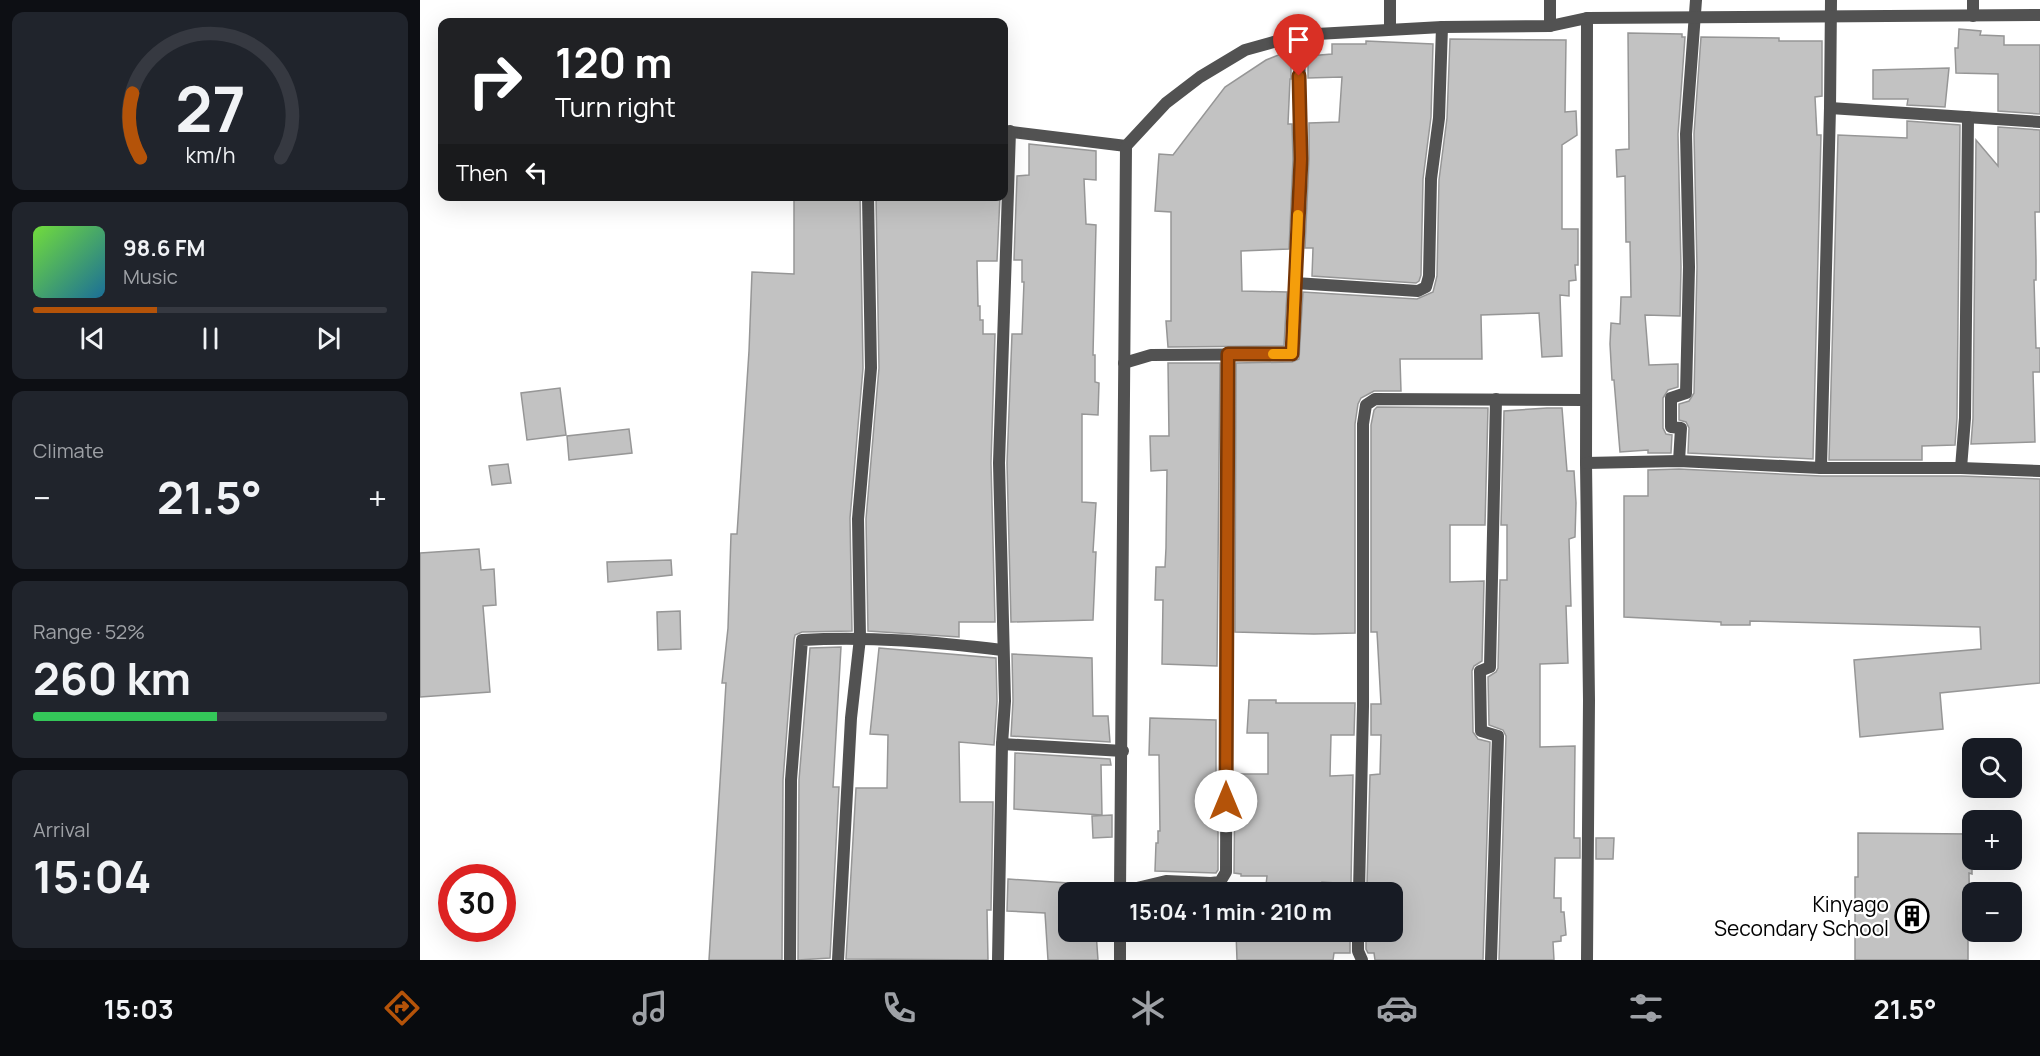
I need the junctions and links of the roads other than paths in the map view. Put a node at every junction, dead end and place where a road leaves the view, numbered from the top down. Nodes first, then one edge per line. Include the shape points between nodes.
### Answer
1 (1390, 0) edge
2 (1550, 0) edge
3 (1696, 0) edge
4 (1831, 0) edge
5 (1973, 0) edge
6 (2040, 15) edge
7 (1973, 16) junction
8 (1696, 17) junction
9 (1831, 17) junction
10 (1587, 18) junction
11 (1550, 26) junction
12 (1442, 27) junction
13 (1390, 29) junction
14 (1299, 34) junction
15 (1830, 108) junction
16 (1968, 117) junction
17 (2040, 122) edge
18 (1008, 131) edge
19 (1126, 146) junction
20 (868, 201) edge
21 (1005, 201) edge
22 (1295, 283) junction
23 (1228, 354) junction
24 (1124, 363) junction
25 (1496, 399) junction
26 (1586, 400) junction
27 (1679, 461) junction
28 (1586, 463) junction
29 (1821, 468) junction
30 (1961, 468) junction
31 (2040, 471) edge
32 (860, 638) junction
33 (1002, 650) junction
34 (1002, 744) junction
35 (1123, 751) junction
36 (1120, 882) edge
37 (1162, 882) edge
38 (1188, 882) edge
39 (1220, 882) edge
40 (1359, 882) edge
41 (1120, 942) edge
42 (1358, 942) edge
43 (790, 960) edge
44 (838, 960) edge
45 (998, 960) edge
46 (1120, 960) edge
47 (1362, 960) edge
48 (1491, 960) edge
49 (1587, 960) edge

1 - 13 street
2 - 11 street
3 - 8 street
4 - 9 street
5 - 7 street
6 - 7 street
7 - 9 street
8 - 9 street
8 - 10 street
8 - 27 street via 1686,134 1686,393 1671,398 1671,427 1681,428
9 - 15 street
10 - 11 street
10 - 26 street
11 - 12 street
12 - 13 street
12 - 22 street via 1426,287 1418,291
13 - 14 street
14 - 19 street via 1245,50 1200,77 1166,103
14 - 22 street via 1301,159
15 - 16 street
15 - 29 street
16 - 17 street
16 - 30 street via 1965,418
18 - 19 street
19 - 24 street
20 - 32 street via 871,368 858,519
21 - 33 street via 999,463
22 - 23 street via 1292,354
23 - 24 street via 1150,355
23 - 39 street via 1226,872
24 - 35 street
25 - 26 street
25 - 40 street via 1375,399 1366,405
25 - 48 street via 1490,667 1480,671 1481,731 1498,736
26 - 28 street
27 - 28 street
27 - 29 street
28 - 49 street
29 - 30 street
30 - 31 street
32 - 33 street
32 - 43 street via 802,640 791,780
32 - 44 street via 851,718
33 - 34 street
34 - 35 street
34 - 45 street
35 - 36 street
37 - 38 street
41 - 46 street
42 - 47 street

